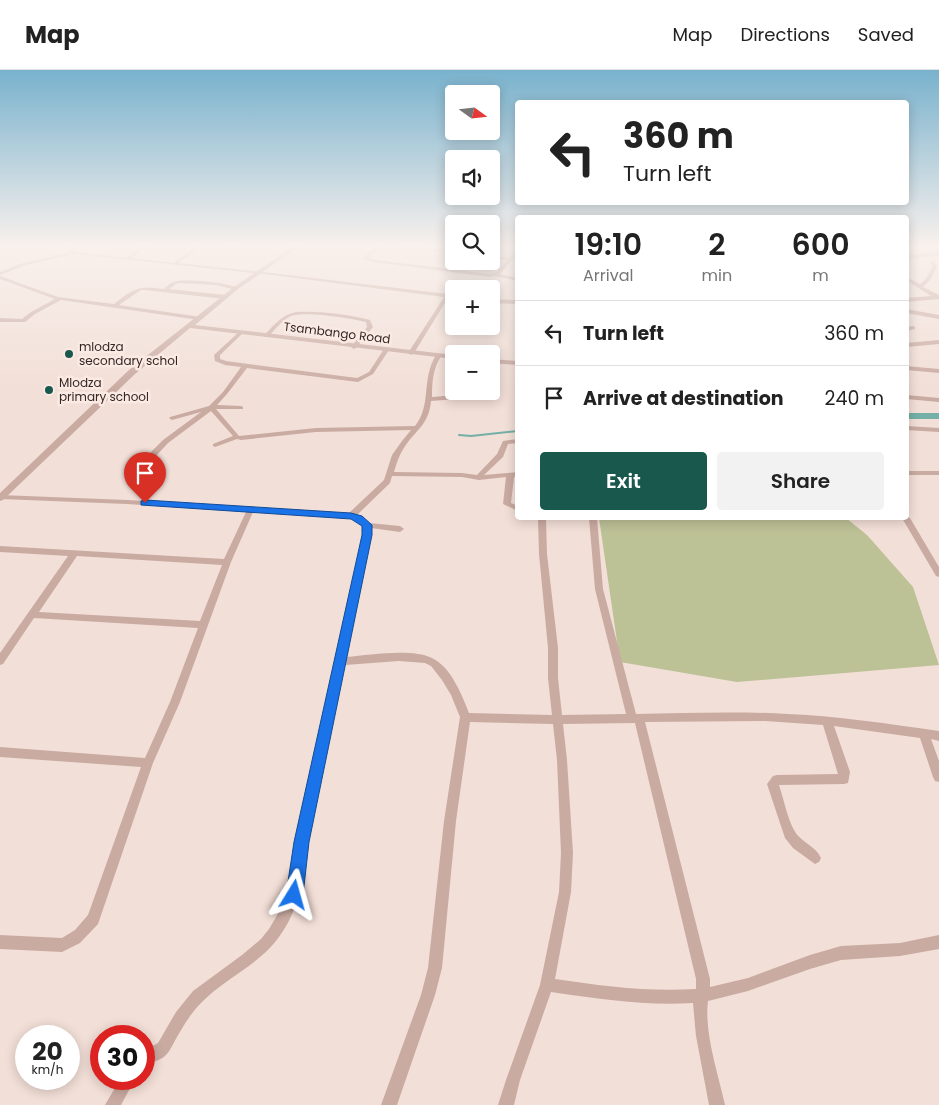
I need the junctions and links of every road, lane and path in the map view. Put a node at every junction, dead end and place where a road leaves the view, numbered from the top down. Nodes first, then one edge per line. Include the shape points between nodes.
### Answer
1 (48, 293) edge
2 (133, 293) edge
3 (198, 293) edge
4 (230, 293) edge
5 (422, 293) edge
6 (445, 296) edge
7 (225, 297) junction
8 (61, 298) junction
9 (938, 298) edge
10 (909, 300) edge
11 (500, 301) edge
12 (515, 302) edge
13 (445, 304) edge
14 (116, 305) junction
15 (909, 311) edge
16 (939, 317) edge
17 (199, 318) junction
18 (0, 320) edge
19 (188, 326) junction
20 (240, 333) junction
21 (266, 336) junction
22 (939, 342) edge
23 (909, 344) edge
24 (354, 347) junction
25 (386, 350) junction
26 (411, 353) junction
27 (438, 356) junction
28 (445, 356) edge
29 (500, 362) edge
30 (515, 363) edge
31 (245, 366) junction
32 (909, 368) edge
33 (939, 371) edge
34 (909, 397) edge
35 (445, 398) edge
36 (429, 399) junction
37 (939, 400) edge
38 (211, 407) junction
39 (241, 408) dead end
40 (172, 418) dead end
41 (417, 428) junction
42 (909, 428) edge
43 (939, 430) edge
44 (237, 437) junction
45 (515, 442) edge
46 (215, 445) dead end
47 (142, 466) dead end
48 (909, 473) edge
49 (939, 473) edge
50 (390, 474) junction
51 (514, 475) edge
52 (479, 478) junction
53 (1, 498) edge
54 (515, 508) edge
55 (251, 509) junction
56 (351, 516) junction
57 (542, 520) edge
58 (593, 520) edge
59 (907, 520) edge
60 (367, 525) junction
61 (400, 529) dead end
62 (0, 549) edge
63 (74, 554) junction
64 (227, 562) junction
65 (939, 574) edge
66 (33, 615) junction
67 (204, 625) junction
68 (0, 661) edge
69 (342, 661) junction
70 (465, 717) junction
71 (635, 718) junction
72 (559, 719) junction
73 (827, 721) junction
74 (924, 734) junction
75 (939, 736) edge
76 (0, 752) edge
77 (148, 763) junction
78 (939, 777) edge
79 (815, 858) dead end
80 (0, 942) edge
81 (939, 942) edge
82 (547, 984) junction
83 (702, 995) junction
84 (155, 1053) edge
85 (122, 1090) edge
86 (113, 1105) edge
87 (389, 1105) edge
88 (506, 1105) edge
89 (717, 1105) edge

1 - 8 street
2 - 14 street
3 - 7 street
4 - 7 street
5 - 6 street
7 - 17 street
8 - 14 street
8 - 18 street via 23,321
9 - 10 street
11 - 12 street
13 - 26 street
14 - 17 street
15 - 16 street
17 - 19 street
19 - 20 street, Tsambango Road
19 - 53 street via 113,389
20 - 21 street, Tsambango Road
20 - 31 street via 216,358 225,364
21 - 24 street, Tsambango Road
21 - 24 street via 292,314 368,321 370,327
22 - 23 street
24 - 25 street, Tsambango Road
25 - 26 street, Tsambango Road
25 - 31 street via 371,373 358,380
26 - 27 street, Tsambango Road
27 - 28 street, Tsambango Road
27 - 36 street via 428,383
29 - 30 street
31 - 38 street via 231,387
32 - 33 street
34 - 37 street
35 - 36 street
36 - 41 street via 424,419
38 - 39 street
38 - 40 street
38 - 44 street
38 - 47 street via 177,432
41 - 44 street via 316,430
41 - 50 street via 396,455
42 - 43 street
44 - 46 street
45 - 52 street via 505,442 500,455
48 - 49 street
50 - 52 street
50 - 56 street via 387,481
51 - 52 street
51 - 54 street via 507,504
53 - 55 street
55 - 56 street
55 - 64 street
56 - 60 street
57 - 72 street via 553,678
58 - 71 street via 599,589
59 - 65 street
60 - 61 street
60 - 69 street
62 - 63 street
63 - 64 street
63 - 66 street
64 - 67 street
66 - 67 street
66 - 68 street
67 - 77 street
69 - 70 street via 418,657 430,661 444,675
69 - 84 street via 302,842 294,895 283,920 260,951 204,990 189,1006 163,1048
70 - 72 street
70 - 87 street via 434,968 428,995
71 - 72 street
71 - 73 street via 765,717
71 - 83 street via 703,979
72 - 82 street via 567,853 565,892
73 - 74 street
73 - 79 street via 844,779 777,780 772,784 790,834
74 - 75 street
74 - 78 street
76 - 77 street
77 - 80 street via 93,919 83,932 71,943 62,945
81 - 83 street via 897,950 842,953 755,983
82 - 83 street via 612,994
82 - 88 street
83 - 89 street via 702,1034
85 - 86 street

